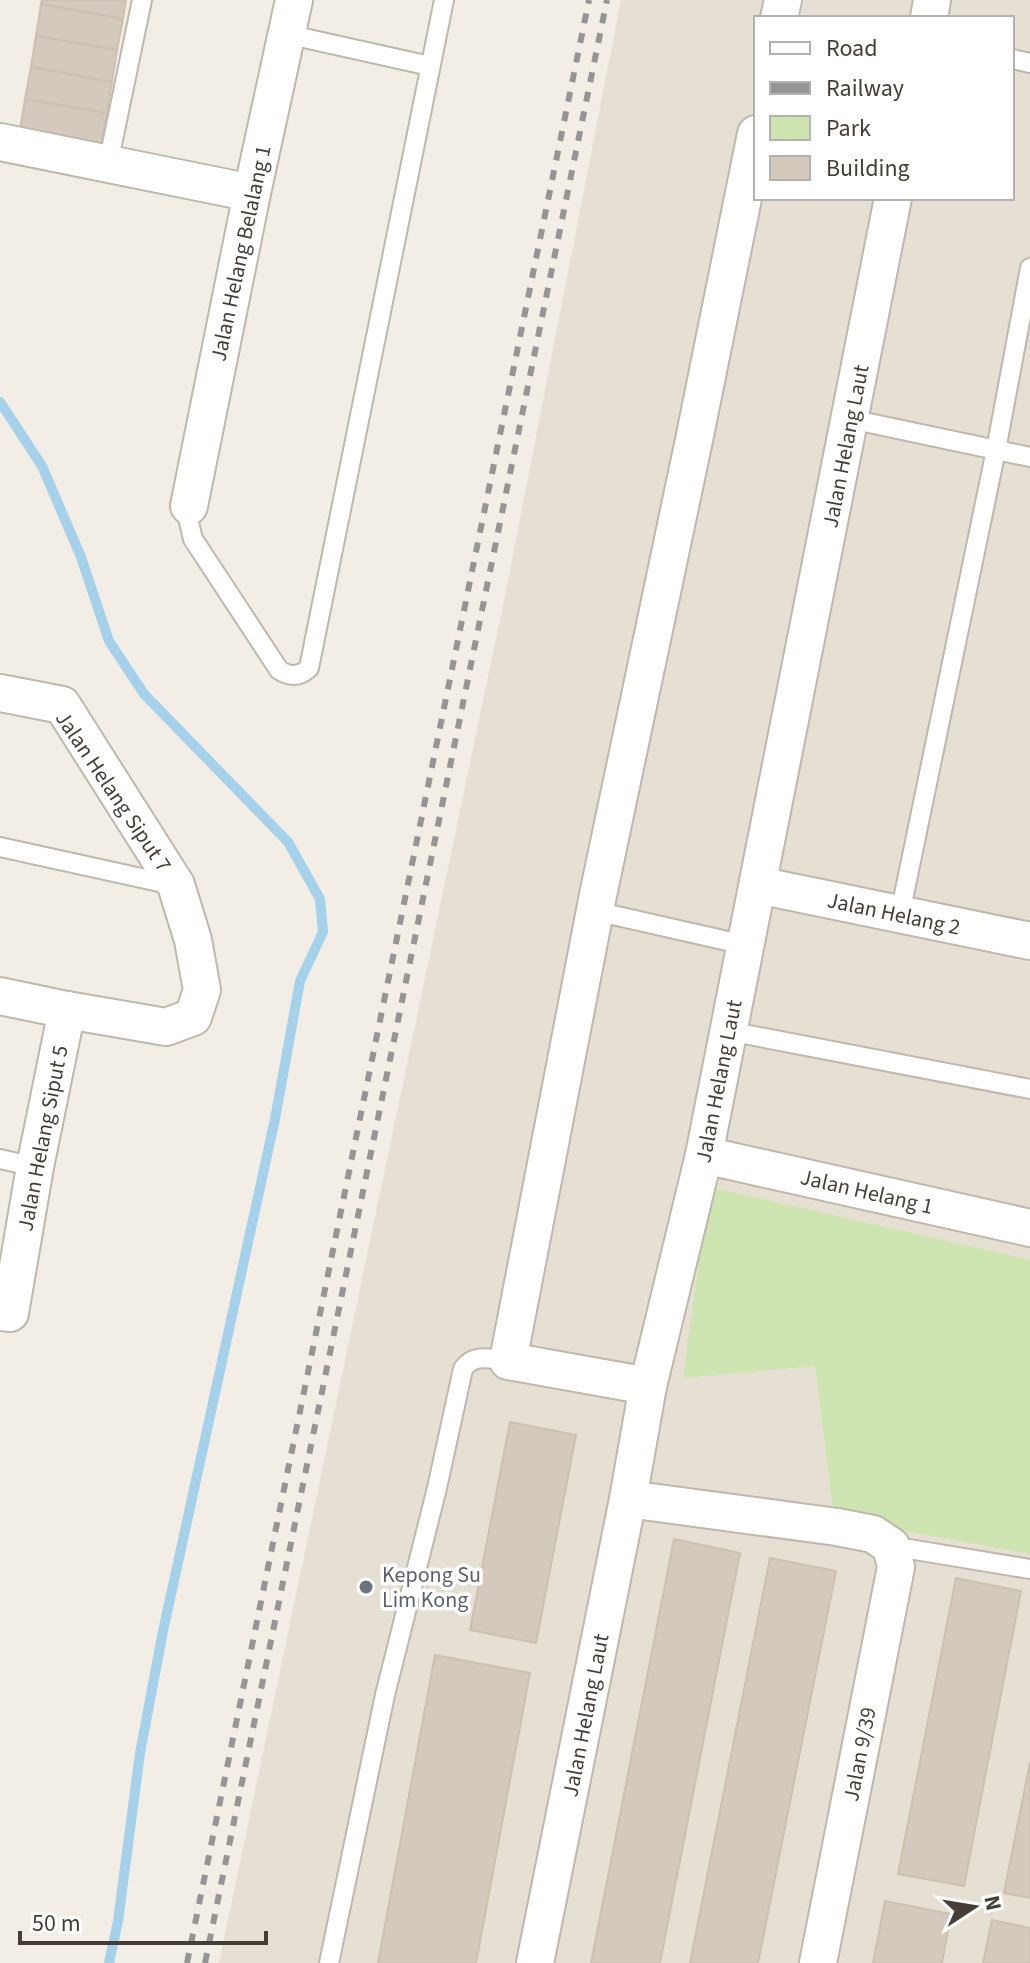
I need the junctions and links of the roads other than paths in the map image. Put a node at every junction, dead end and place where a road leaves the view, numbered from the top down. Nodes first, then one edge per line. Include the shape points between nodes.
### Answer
1 (142, 0) edge
2 (444, 0) edge
3 (290, 17) edge
4 (430, 66) junction
5 (0, 142) edge
6 (754, 144) edge
7 (108, 164) junction
8 (252, 193) junction
9 (893, 200) edge
10 (1030, 268) edge
11 (850, 419) junction
12 (996, 450) junction
13 (1030, 457) edge
14 (189, 506) joint
15 (0, 693) edge
16 (0, 847) edge
17 (176, 885) junction
18 (758, 885) junction
19 (595, 911) junction
20 (900, 914) junction
21 (1030, 941) edge
22 (745, 945) junction
23 (0, 996) edge
24 (67, 1010) junction
25 (728, 1031) junction
26 (1030, 1089) edge
27 (704, 1155) junction
28 (0, 1159) edge
29 (35, 1167) junction
30 (1030, 1228) edge
31 (5, 1312) edge
32 (508, 1361) junction
33 (648, 1386) junction
34 (628, 1499) junction
35 (891, 1546) junction
36 (1030, 1569) edge
37 (329, 1963) edge
38 (535, 1963) edge
39 (818, 1963) edge

1 - 7 lane
2 - 4 lane
3 - 4 lane
3 - 8 street, Jalan Helang Belalang 1
4 - 14 lane via 309,668 303,673 279,670 193,539
5 - 7 street
6 - 19 street
7 - 8 street
8 - 14 street, Jalan Helang Belalang 1
9 - 11 street, Jalan Helang Laut
10 - 12 lane
11 - 12 lane
11 - 18 street, Jalan Helang Laut
12 - 13 lane
12 - 20 lane
15 - 17 street, Jalan Helang Siput 7 via 62,705
16 - 17 lane
17 - 24 street, Jalan Helang Siput 7 via 202,990 193,1017 166,1027
18 - 20 street, Jalan Helang 2
18 - 22 street, Jalan Helang Laut
19 - 22 lane
19 - 32 street
20 - 21 street, Jalan Helang 2
22 - 25 street, Jalan Helang Laut
23 - 24 street
24 - 29 street, Jalan Helang Siput 5
25 - 26 lane
25 - 27 street, Jalan Helang Laut
27 - 30 street, Jalan Helang 1
27 - 33 street, Jalan Helang Laut
28 - 29 lane
29 - 31 street, Jalan Helang Siput 5
32 - 33 street
32 - 37 lane via 475,1358 463,1369 385,1695
33 - 34 street, Jalan Helang Laut
34 - 35 street via 837,1527 873,1534
34 - 38 street, Jalan Helang Laut
35 - 36 lane
35 - 39 street, Jalan 9/39 via 896,1567

